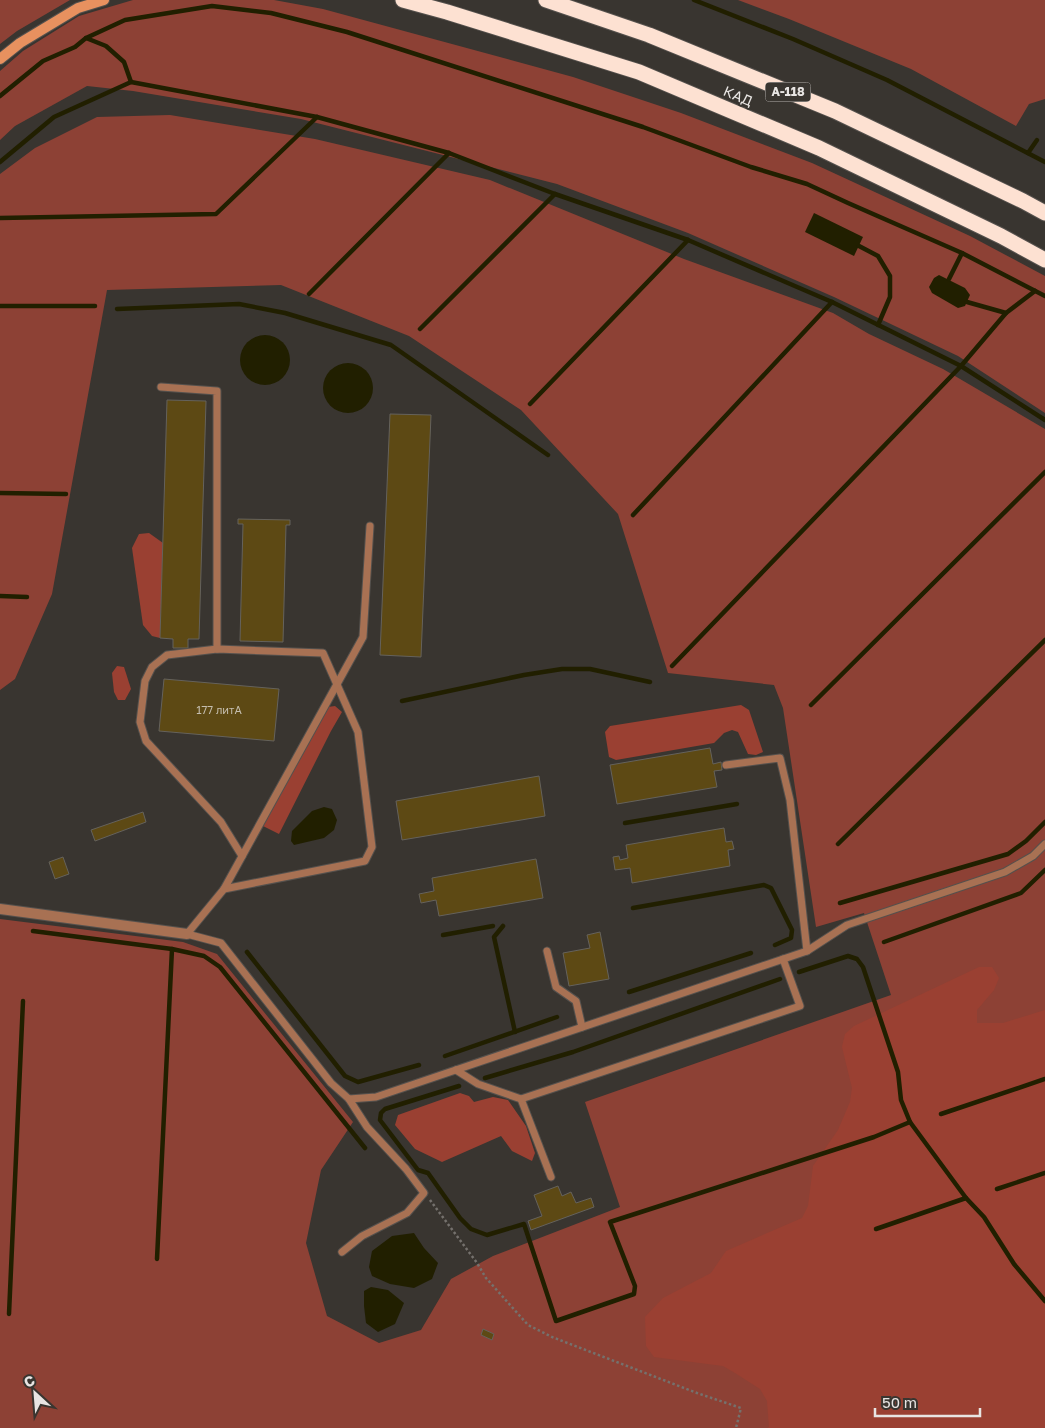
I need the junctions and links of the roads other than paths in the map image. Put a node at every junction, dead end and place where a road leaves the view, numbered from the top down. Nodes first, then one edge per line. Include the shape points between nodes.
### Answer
1 (104, 0) edge
2 (403, 0) edge
3 (546, 0) edge
4 (0, 59) edge
5 (1045, 213) edge
6 (1045, 260) edge
7 (161, 387) dead end
8 (370, 526) dead end
9 (217, 649) junction
10 (337, 683) junction
11 (726, 766) dead end
12 (1045, 844) edge
13 (242, 856) junction
14 (224, 889) junction
15 (0, 909) edge
16 (187, 934) junction
17 (547, 951) dead end
18 (806, 951) junction
19 (783, 959) junction
20 (582, 1028) junction
21 (456, 1070) junction
22 (348, 1099) junction
23 (521, 1099) junction
24 (551, 1176) dead end
25 (342, 1252) dead end

1 - 4 main road via 78,8
2 - 6 highway, КАД via 639,72 819,148
3 - 5 highway, КАД / А-118 via 649,35 835,111
7 - 9 lane via 217,391
8 - 10 lane via 363,637
9 - 10 lane via 323,653
9 - 13 lane via 167,655 152,667 145,682 140,722 146,741 221,822
10 - 13 lane
10 - 14 lane via 358,732 372,847 365,861
11 - 18 lane via 780,758 790,800
12 - 18 lane via 1033,856 1005,872 847,925
13 - 14 lane
14 - 16 lane
15 - 16 street
16 - 22 lane via 222,943 331,1084
17 - 20 lane via 556,987 576,1000
18 - 19 lane
19 - 20 lane
19 - 23 lane via 800,1006
20 - 21 lane
21 - 22 lane via 376,1098
21 - 23 lane via 478,1084
22 - 25 lane via 367,1127 424,1193 408,1213 362,1236
23 - 24 lane

